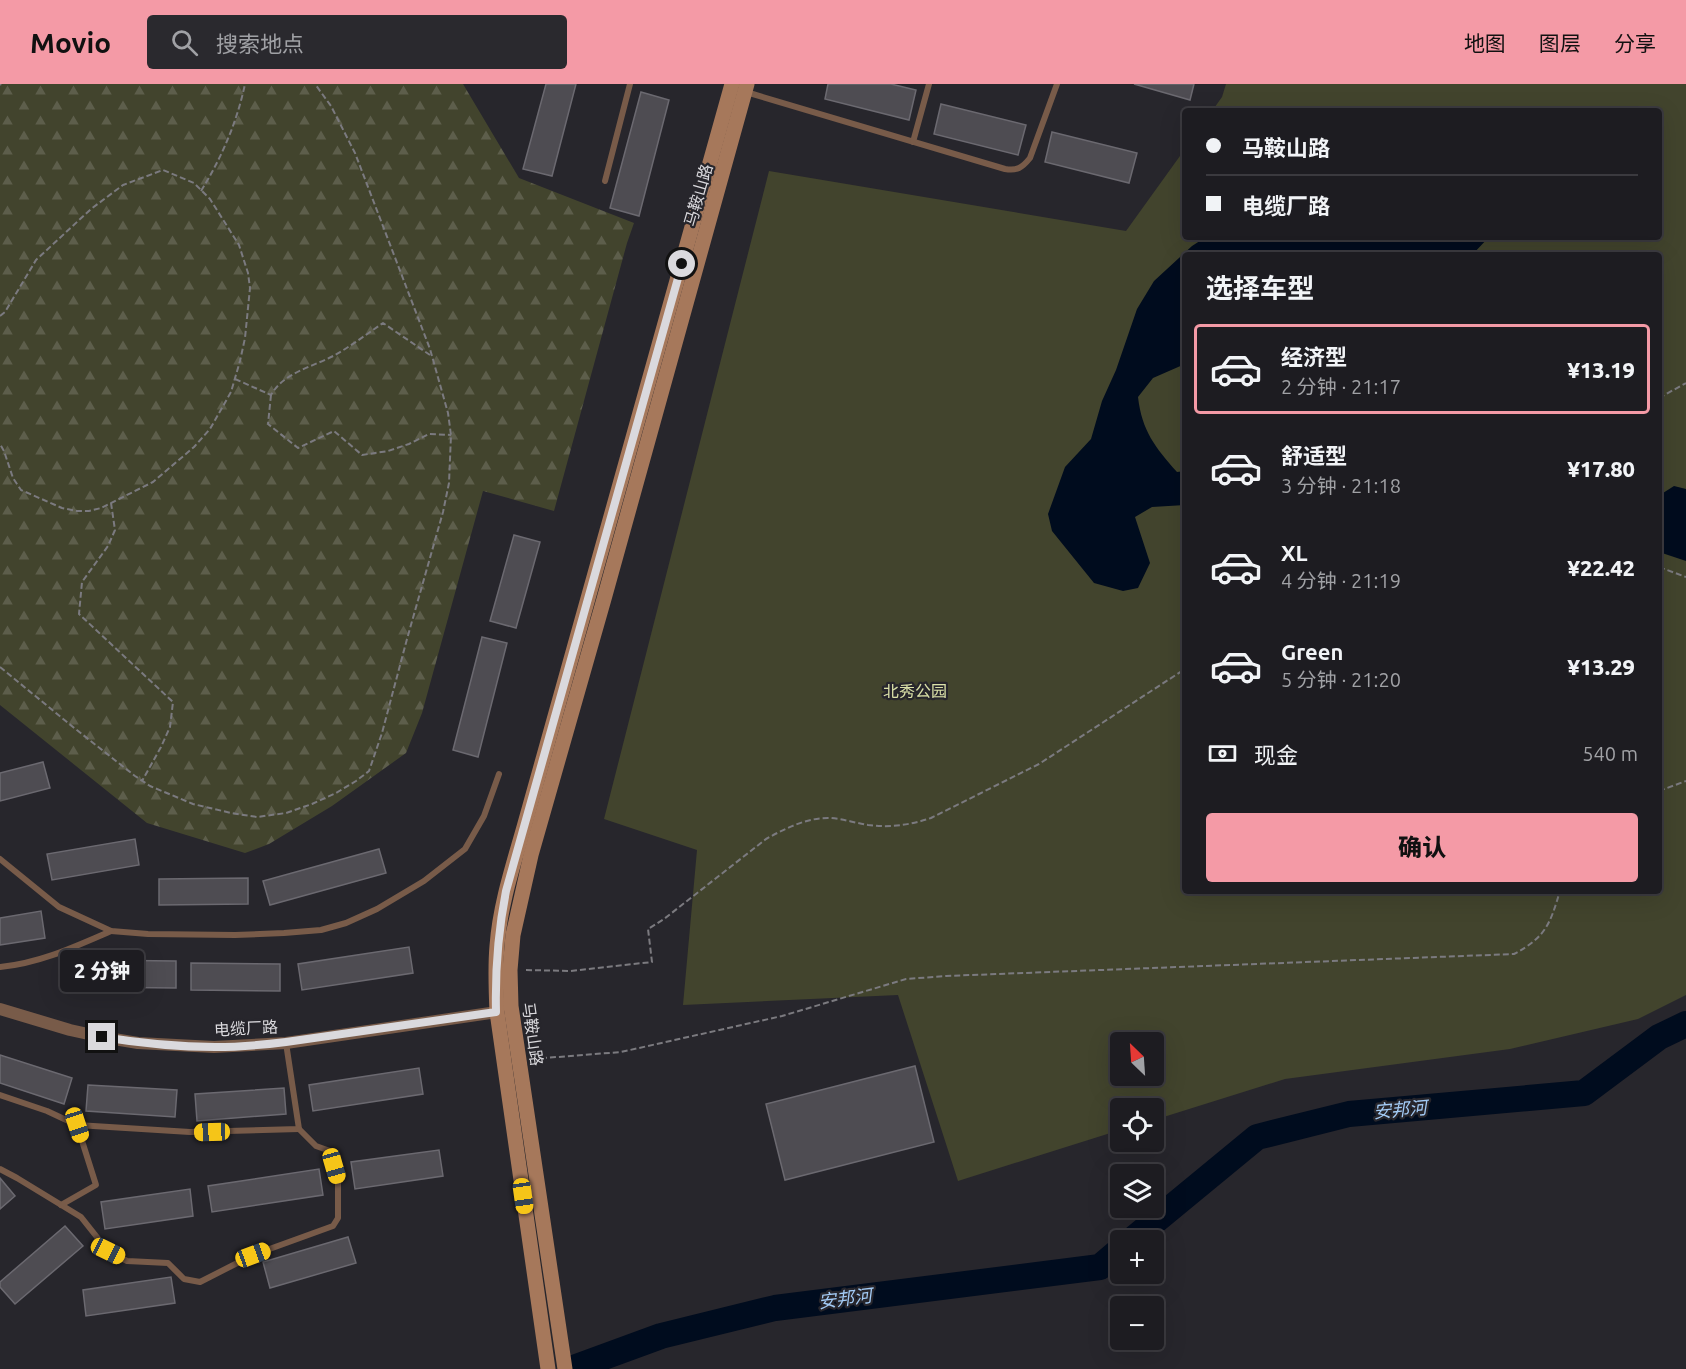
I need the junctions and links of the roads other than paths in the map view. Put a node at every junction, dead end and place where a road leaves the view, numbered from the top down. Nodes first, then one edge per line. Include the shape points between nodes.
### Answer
1 (630, 84) edge
2 (929, 84) edge
3 (1057, 84) edge
4 (742, 87) edge
5 (912, 142) junction
6 (605, 181) dead end
7 (499, 774) dead end
8 (0, 859) edge
9 (111, 931) junction
10 (0, 967) edge
11 (0, 1009) edge
12 (496, 1012) junction
13 (286, 1042) junction
14 (0, 1095) edge
15 (77, 1125) junction
16 (299, 1129) junction
17 (0, 1169) edge
18 (61, 1205) junction
19 (548, 1369) edge
20 (565, 1369) edge

1 - 6 lane
2 - 5 lane
3 - 5 lane via 1030,158 1023,167 1005,170
4 - 5 lane
4 - 12 main road, 马鞍山路 via 506,891 497,946
4 - 20 main road, 马鞍山路 via 531,855 513,935 511,1006
7 - 9 lane via 484,816 465,849 424,880 346,923 321,930 235,935
8 - 9 lane via 59,907
9 - 10 lane via 49,958
11 - 13 street, 电缆厂路 via 70,1030 138,1043 214,1047
12 - 13 street, 电缆厂路
12 - 19 main road, 马鞍山路
13 - 16 lane
14 - 15 lane
15 - 16 lane via 190,1132
15 - 18 lane via 96,1185
16 - 18 lane via 316,1146 330,1151 338,1180 338,1218 333,1226 253,1255 200,1282 184,1279 168,1263 127,1261 108,1251 81,1217
17 - 18 lane

